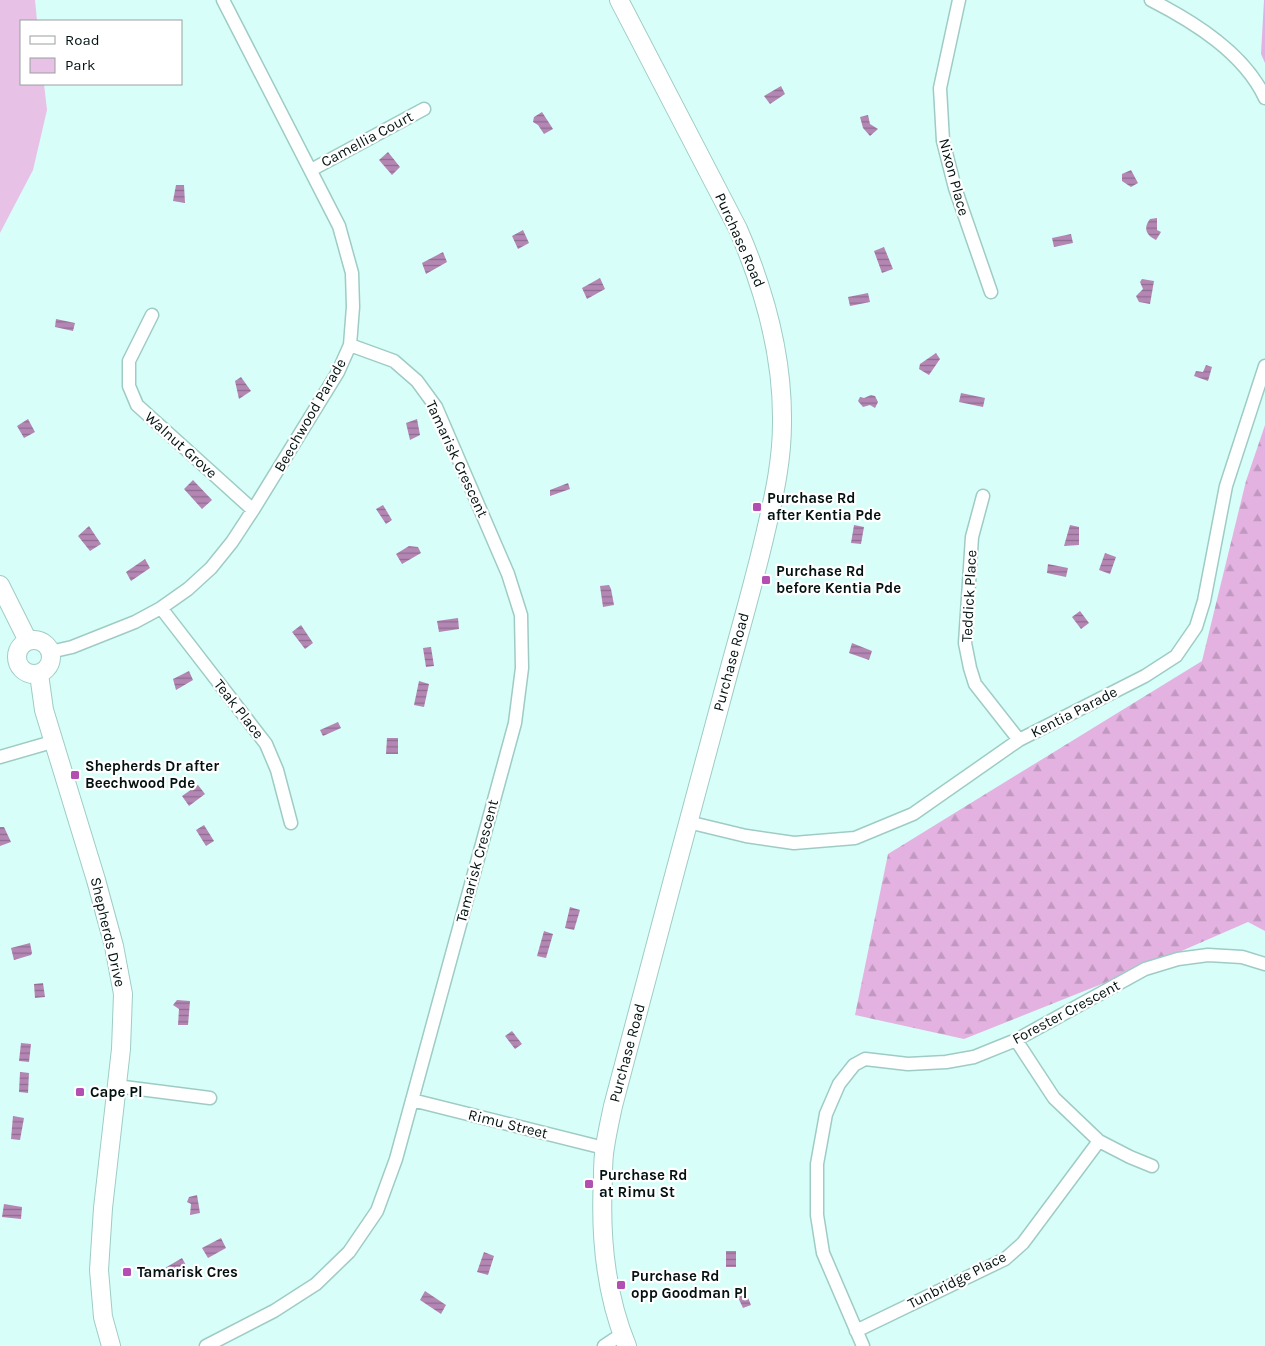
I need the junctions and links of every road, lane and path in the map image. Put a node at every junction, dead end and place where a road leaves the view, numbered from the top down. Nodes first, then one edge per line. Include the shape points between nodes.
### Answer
1 (223, 0) edge
2 (619, 0) edge
3 (958, 0) edge
4 (1151, 0) edge
5 (1265, 98) edge
6 (424, 109) dead end
7 (310, 170) junction
8 (991, 292) dead end
9 (152, 315) dead end
10 (350, 345) junction
11 (1265, 366) edge
12 (983, 496) dead end
13 (253, 510) junction
14 (0, 585) edge
15 (161, 608) junction
16 (28, 641) junction
17 (50, 652) junction
18 (39, 674) junction
19 (1019, 740) junction
20 (52, 742) junction
21 (0, 757) edge
22 (688, 822) junction
23 (291, 823) dead end
24 (1265, 964) edge
25 (1016, 1040) junction
26 (116, 1086) junction
27 (210, 1098) dead end
28 (412, 1100) junction
29 (1099, 1141) junction
30 (604, 1148) junction
31 (1152, 1166) dead end
32 (856, 1331) junction
33 (625, 1340) edge
34 (111, 1346) edge
35 (206, 1346) edge
36 (604, 1346) edge
37 (864, 1346) edge

1 - 7 street, Beechwood Parade
2 - 22 main road, Purchase Road via 753,263 775,340 780,378 782,421 778,476 761,554
3 - 8 street, Nixon Place via 940,88 943,141 955,188
4 - 5 street via 1179,14 1212,37 1258,83
6 - 7 street, Camellia Court
7 - 10 street, Beechwood Parade via 339,226 352,273
9 - 13 street, Walnut Grove via 129,361 129,386 137,405
10 - 13 street, Beechwood Parade via 338,372
10 - 28 street, Tamarisk Crescent via 394,361 417,381 436,407 508,574 521,616 522,668 515,723
11 - 19 street, Kentia Parade via 1226,486 1196,627 1176,656 1145,676
12 - 19 street, Teddick Place via 972,537 965,643 975,684
13 - 15 street, Beechwood Parade via 211,568
14 - 16 main road
15 - 17 street, Beechwood Parade via 72,647
15 - 23 street, Teak Place via 266,744 277,770
16 - 17 main road via 44,643
16 - 18 main road via 19,648 18,665 27,673
17 - 18 main road via 50,663
18 - 20 main road, Shepherds Drive
19 - 22 street, Kentia Parade via 913,814 855,838 794,843
20 - 21 street
20 - 26 main road, Shepherds Drive via 96,880 119,970 123,1022
22 - 30 main road, Purchase Road
24 - 25 street, Forester Crescent via 1242,957 1208,955 1178,959 1145,969
25 - 29 street via 1054,1098
25 - 32 street, Forester Crescent via 974,1056 946,1062 908,1064 865,1059 854,1065 839,1084 826,1114 816,1164 817,1215 823,1253
26 - 27 street
26 - 34 main road, Shepherds Drive via 99,1270 103,1317
28 - 30 street, Rimu Street
28 - 35 street, Tamarisk Crescent via 378,1211 349,1252 309,1288 274,1311
29 - 31 street
29 - 32 street, Tunbridge Place via 1023,1243 1005,1259
30 - 33 main road, Purchase Road via 603,1240 609,1285
32 - 37 street
33 - 36 street

